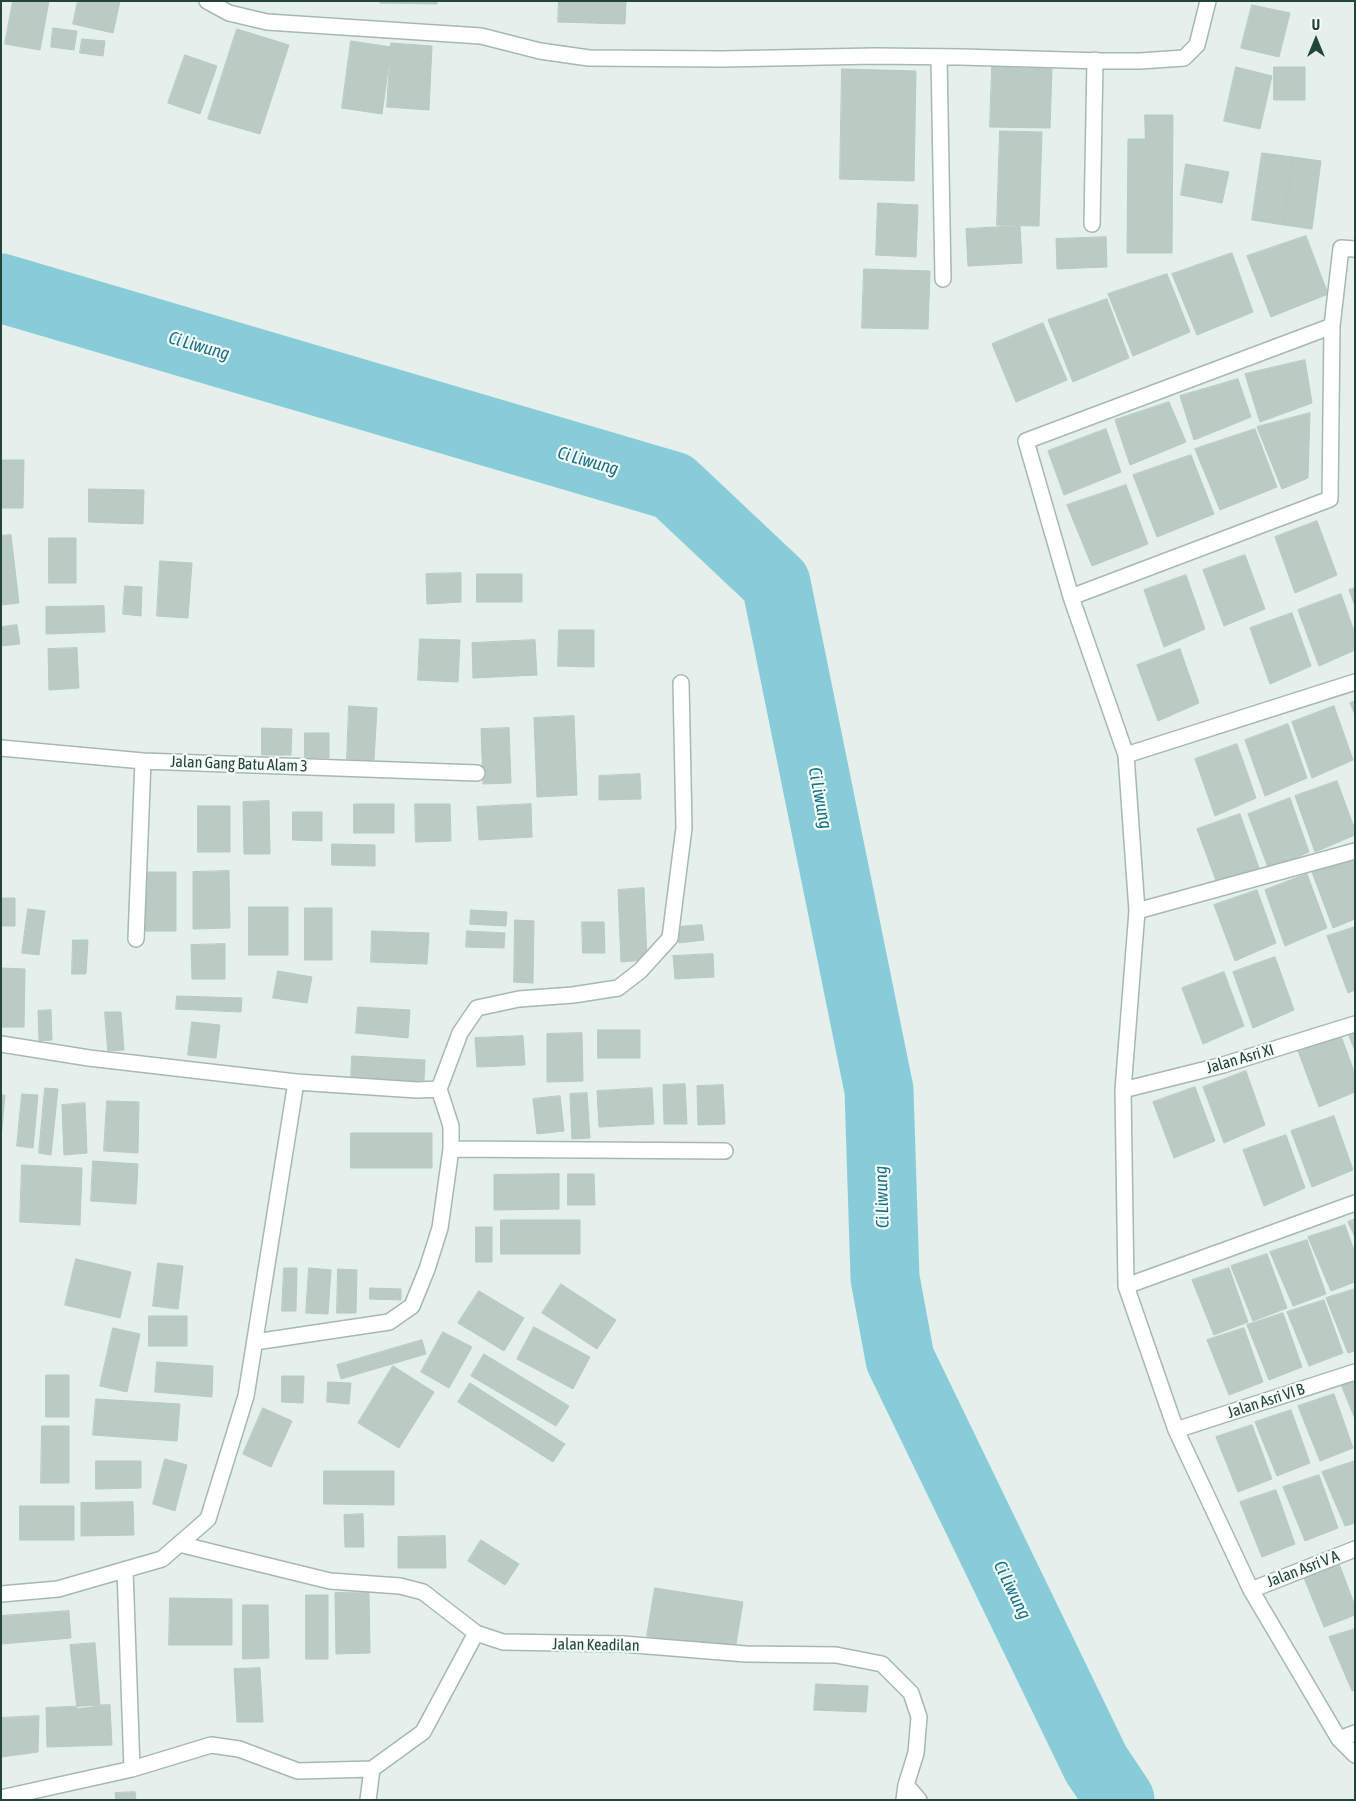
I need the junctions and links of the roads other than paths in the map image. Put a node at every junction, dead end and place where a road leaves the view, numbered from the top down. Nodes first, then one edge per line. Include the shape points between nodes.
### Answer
1 (207, 1) edge
2 (1208, 1) edge
3 (939, 57) junction
4 (1095, 60) junction
5 (1092, 224) dead end
6 (1355, 249) edge
7 (943, 279) dead end
8 (1332, 326) junction
9 (1071, 597) junction
10 (1355, 682) edge
11 (681, 683) dead end
12 (1, 748) edge
13 (1126, 756) junction
14 (143, 760) junction
15 (477, 772) dead end
16 (1355, 851) edge
17 (1137, 911) junction
18 (136, 939) dead end
19 (1355, 1024) edge
20 (1, 1044) edge
21 (296, 1082) junction
22 (439, 1089) junction
23 (1123, 1090) junction
24 (451, 1149) junction
25 (725, 1151) dead end
26 (1355, 1204) edge
27 (1126, 1286) junction
28 (254, 1342) junction
29 (1355, 1372) edge
30 (1176, 1430) junction
31 (179, 1544) junction
32 (1355, 1549) edge
33 (125, 1570) junction
34 (1251, 1590) junction
35 (1, 1594) edge
36 (476, 1633) junction
37 (1355, 1733) edge
38 (1339, 1739) junction
39 (1355, 1756) edge
40 (132, 1769) junction
41 (372, 1769) junction
42 (905, 1792) edge
43 (1, 1798) edge
44 (368, 1800) edge
45 (920, 1800) edge

1 - 3 street via 229,13 267,22 481,36 540,51 589,58
2 - 4 street via 1197,45 1184,58
3 - 4 street
3 - 7 street
4 - 5 street
6 - 8 street via 1341,248
8 - 9 street via 1330,499
8 - 9 street via 1026,441
9 - 13 street
10 - 13 street
11 - 22 street via 684,828 670,938 640,971 618,988 519,999 477,1008 460,1033
12 - 14 street, Jalan Gang Batu Alam 3
13 - 17 street
14 - 15 street, Jalan Gang Batu Alam 3
14 - 18 street
16 - 17 street
17 - 23 street
19 - 23 street, Jalan Asri XI via 1223,1065
20 - 21 street via 90,1058
21 - 22 street
21 - 28 street
22 - 24 street via 451,1126
23 - 27 street
24 - 25 street
24 - 28 street via 440,1228 412,1306 389,1322
26 - 27 street
27 - 30 street
28 - 31 street via 246,1396 208,1520
29 - 30 street, Jalan Asri VI B
30 - 34 street
31 - 33 street via 162,1559
31 - 36 street, Jalan Keadilan via 330,1581 400,1586 423,1592
32 - 34 street, Jalan Asri V A
33 - 35 street via 58,1589
33 - 40 street
34 - 38 street
36 - 41 street via 424,1732
36 - 42 street, Jalan Keadilan via 502,1642 623,1644 746,1654 836,1655 882,1664 911,1693 920,1717 916,1753
37 - 38 street
38 - 39 street
40 - 41 street via 211,1745 239,1749 298,1770
40 - 43 street
41 - 44 street
42 - 45 street

